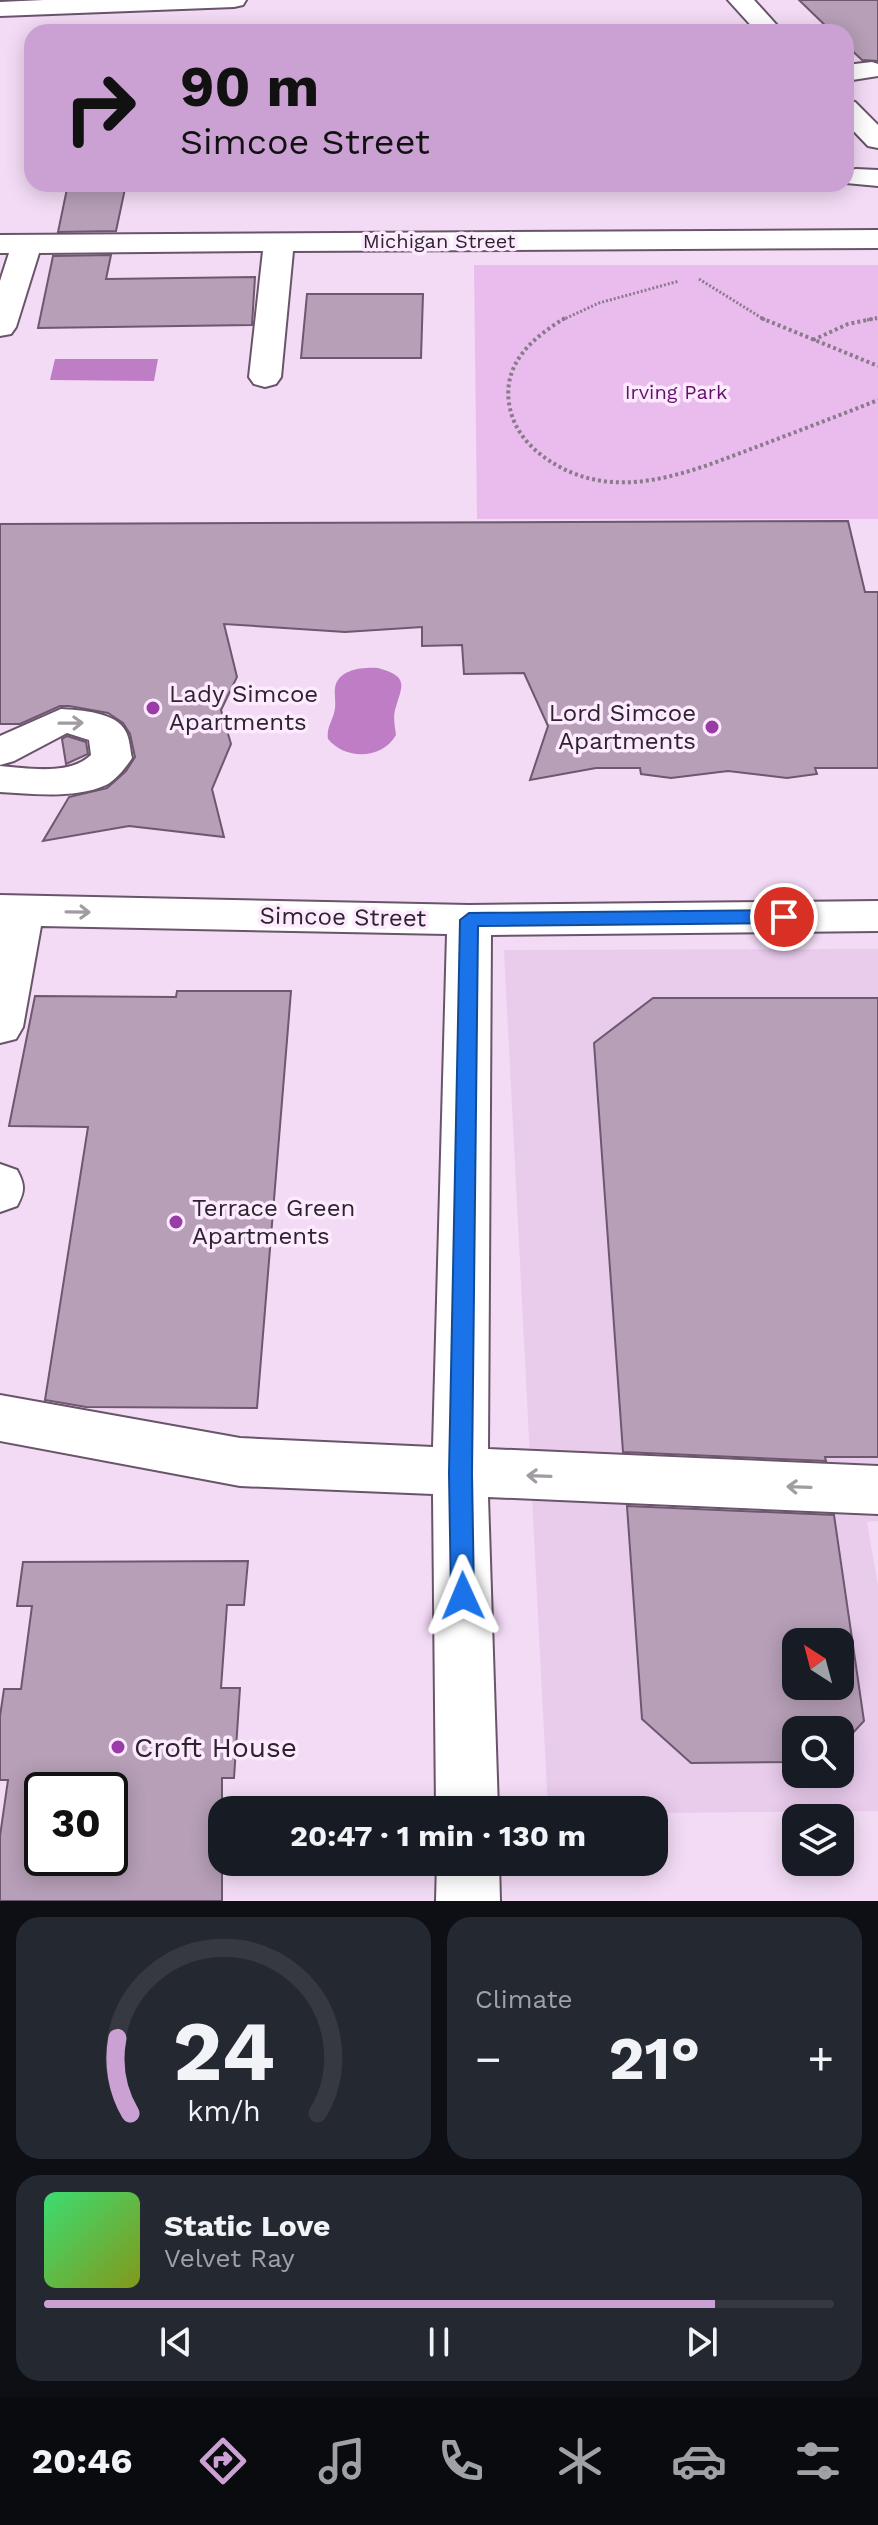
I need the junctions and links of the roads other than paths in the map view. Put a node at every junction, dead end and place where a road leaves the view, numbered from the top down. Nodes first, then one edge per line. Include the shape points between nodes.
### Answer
1 (234, 0) edge
2 (740, 0) edge
3 (0, 9) edge
4 (763, 24) edge
5 (872, 70) dead end
6 (854, 72) edge
7 (854, 119) edge
8 (878, 140) edge
9 (842, 211) dead end
10 (747, 212) dead end
11 (878, 233) edge
12 (878, 239) edge
13 (699, 240) junction
14 (279, 242) junction
15 (14, 244) edge
16 (1, 319) edge
17 (265, 377) dead end
18 (0, 752) edge
19 (0, 779) edge
20 (11, 910) edge
21 (878, 916) edge
22 (469, 920) junction
23 (0, 1027) edge
24 (0, 1183) edge
25 (0, 1193) edge
26 (0, 1418) edge
27 (460, 1473) junction
28 (878, 1490) edge
29 (467, 1796) edge
30 (468, 1876) edge
31 (468, 1901) edge

1 - 3 street
2 - 4 street
5 - 6 street
7 - 8 street
9 - 11 street
10 - 13 street
12 - 13 street, Michigan Street
13 - 14 street, Michigan Street
14 - 15 street, Michigan Street
14 - 17 street
15 - 16 street
18 -> 19 street via 61,721 83,722 107,733 112,758 94,775 44,782
20 -> 22 street, Simcoe Street
20 - 23 street
21 - 22 street, Simcoe Street
22 - 27 street
24 - 25 street
26 - 27 street via 240,1462
28 -> 27 street
27 - 29 street
30 - 31 street

